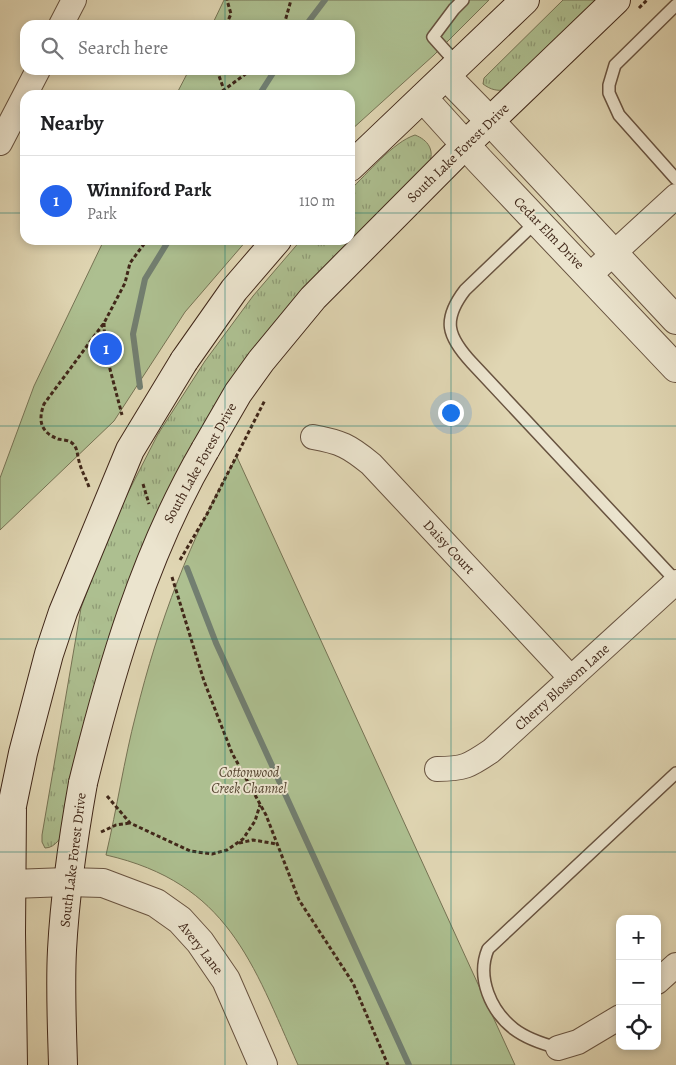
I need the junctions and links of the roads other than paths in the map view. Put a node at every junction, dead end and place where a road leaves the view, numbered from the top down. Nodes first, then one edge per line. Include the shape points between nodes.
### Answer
1 (74, 0) edge
2 (463, 0) edge
3 (525, 0) edge
4 (676, 5) edge
5 (625, 7) edge
6 (64, 20) edge
7 (452, 70) junction
8 (35, 75) edge
9 (28, 90) edge
10 (423, 98) junction
11 (20, 105) edge
12 (490, 121) junction
13 (0, 143) edge
14 (465, 145) junction
15 (355, 162) edge
16 (676, 179) edge
17 (676, 196) edge
18 (537, 221) junction
19 (273, 245) edge
20 (614, 253) junction
21 (590, 275) junction
22 (676, 320) edge
23 (676, 368) edge
24 (313, 437) dead end
25 (676, 581) edge
26 (572, 678) junction
27 (437, 769) dead end
28 (676, 774) edge
29 (67, 882) junction
30 (6, 886) edge
31 (676, 965) edge
32 (661, 978) edge
33 (616, 1019) edge
34 (558, 1048) joint
35 (13, 1065) edge
36 (63, 1065) edge
37 (263, 1065) edge

1 - 6 street
2 - 7 lane via 433,37
3 - 7 main road
4 - 16 lane via 615,65 609,86 618,115
5 - 12 main road, South Lake Forest Drive
7 - 10 main road
7 - 12 main road
8 - 9 street
10 - 14 main road, Cedar Elm Drive
10 - 15 main road
11 - 13 street
12 - 14 main road, South Lake Forest Drive
12 - 20 main road
14 - 18 main road, Cedar Elm Drive
14 - 29 main road, South Lake Forest Drive, bridge via 313,298 238,393 205,450 169,517 123,639 101,712 96,785 73,836
17 - 20 street
18 - 21 main road, Cedar Elm Drive
18 - 25 lane via 456,301 450,318 452,334 457,346 472,363
19 - 30 main road, bridge via 234,290 184,361 130,450 49,654 22,753 12,806
20 - 21 street
20 - 22 main road
21 - 23 main road, Cedar Elm Drive
24 - 26 street, Daisy Court via 346,445 371,464
25 - 26 street, Cherry Blossom Lane
26 - 27 street, Cherry Blossom Lane via 474,763 458,769
28 - 34 lane via 493,944 485,956 484,981 501,1016 522,1034
29 - 30 main road, Avery Lane
29 - 36 main road, South Lake Forest Drive via 62,952
29 - 37 main road, Avery Lane via 103,884 156,903 180,920 226,980
30 - 35 main road via 11,933
31 - 32 street
33 - 34 street via 578,1042

